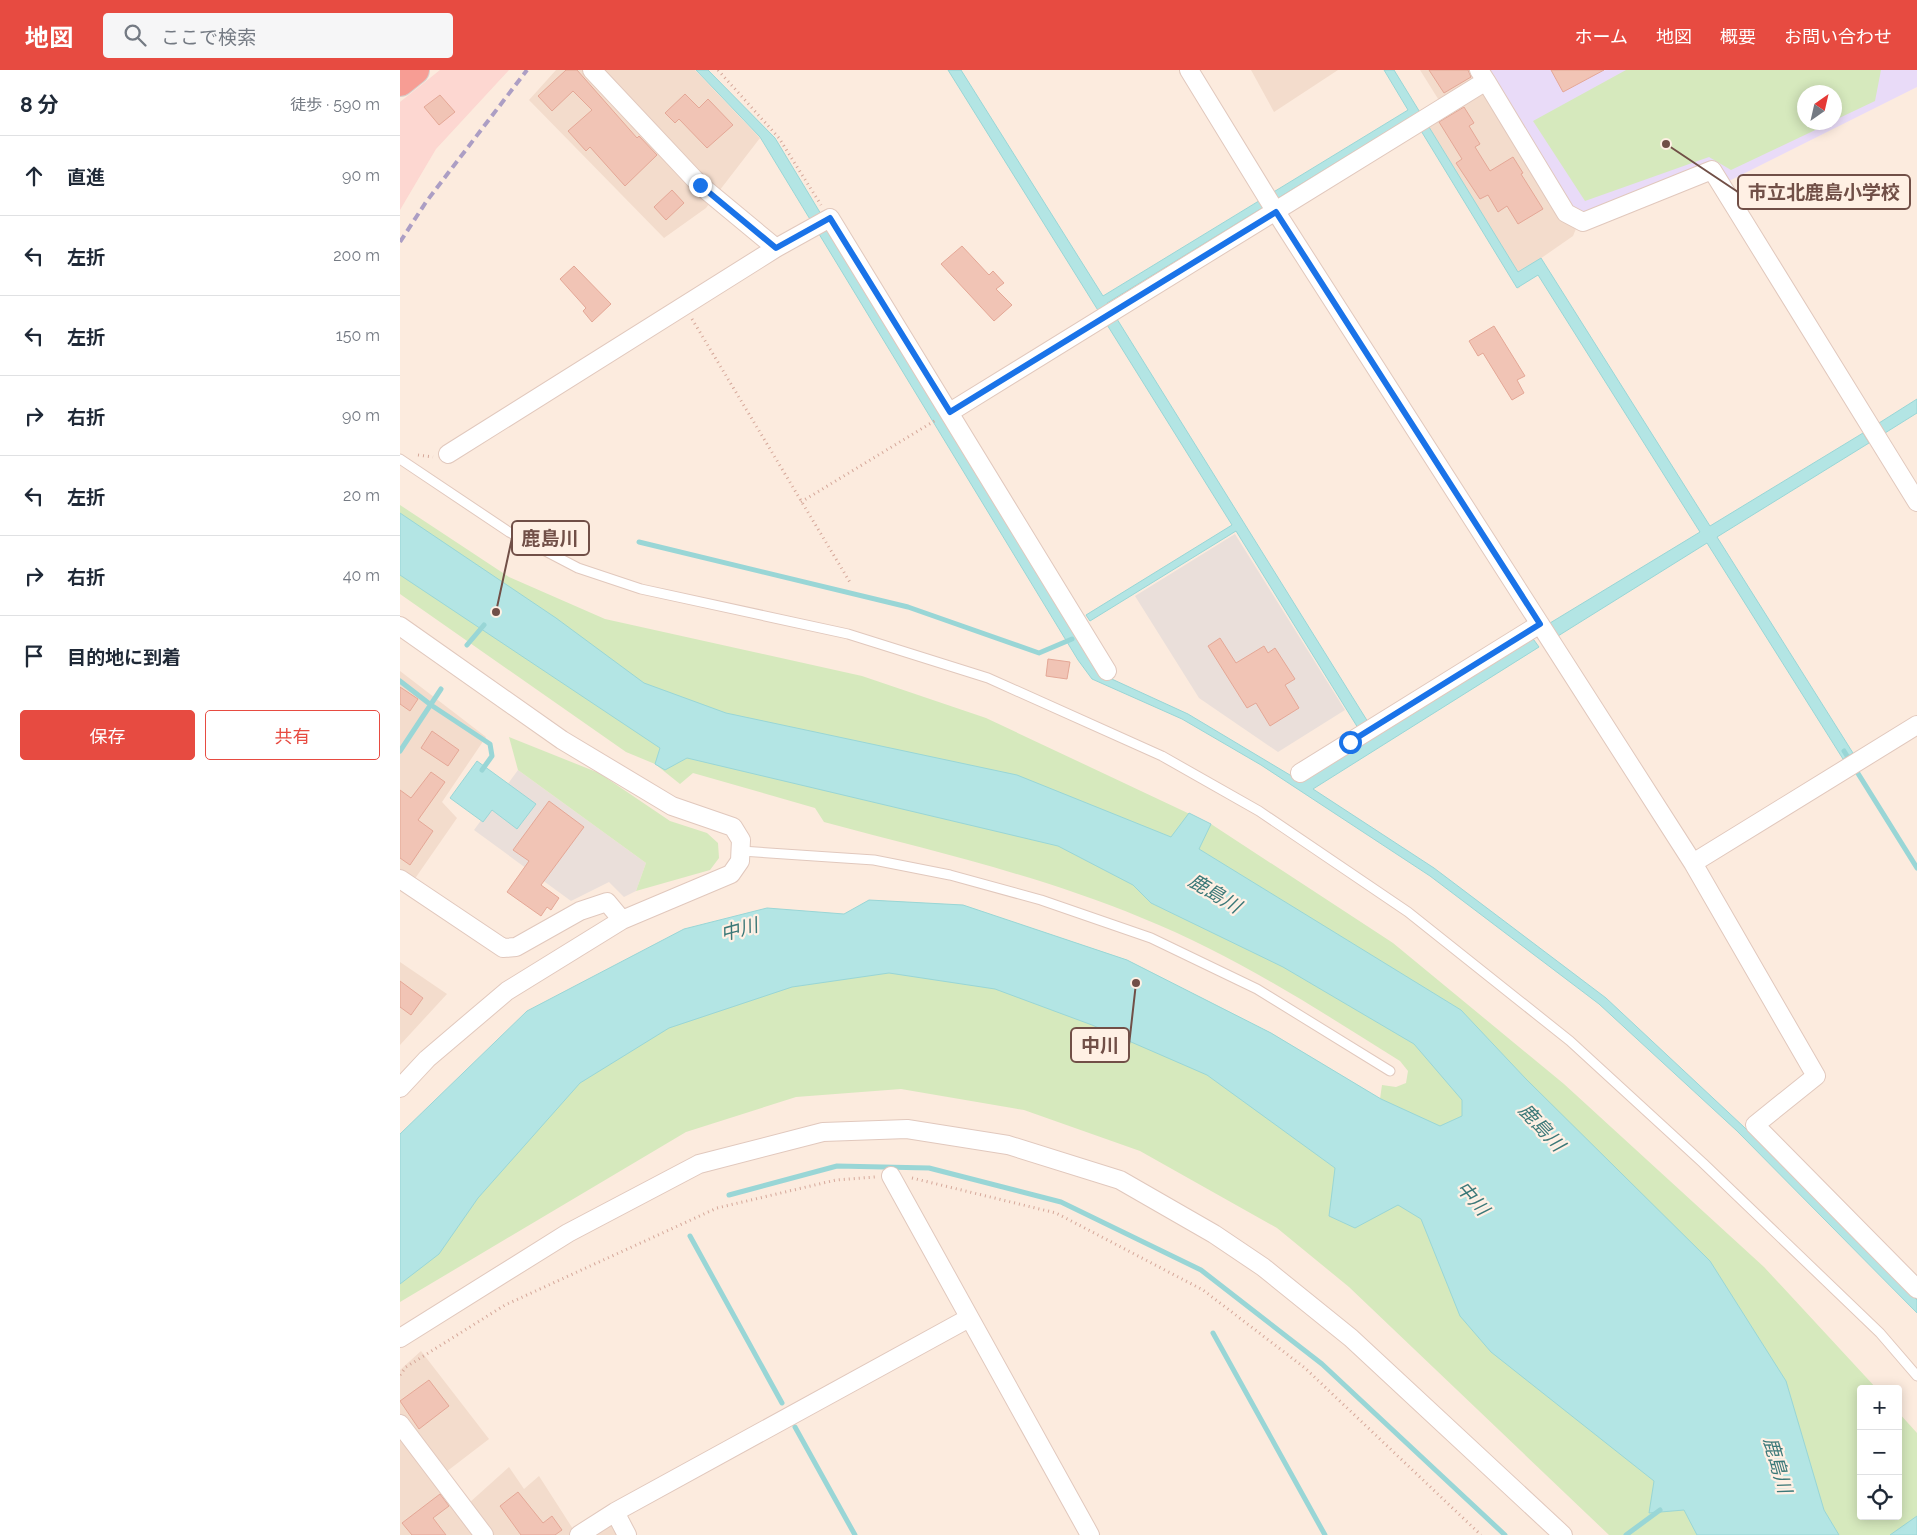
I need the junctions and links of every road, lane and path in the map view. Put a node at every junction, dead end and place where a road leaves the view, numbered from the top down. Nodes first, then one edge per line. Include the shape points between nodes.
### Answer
1 (415, 70) edge
2 (592, 70) edge
3 (718, 70) edge
4 (1189, 70) edge
5 (1482, 76) edge
6 (400, 82) edge
7 (1276, 212) junction
8 (830, 218) junction
9 (776, 248) junction
10 (684, 306) junction
11 (950, 412) junction
12 (929, 424) dead end
13 (448, 454) joint
14 (415, 455) dead end
15 (400, 459) edge
16 (801, 502) junction
17 (1917, 502) edge
18 (851, 584) dead end
19 (1540, 624) junction
20 (400, 626) edge
21 (1107, 671) dead end
22 (1917, 725) edge
23 (1300, 773) dead end
24 (741, 851) junction
25 (1693, 862) junction
26 (400, 879) edge
27 (622, 920) junction
28 (1390, 1071) dead end
29 (400, 1088) edge
30 (891, 1176) dead end
31 (1917, 1289) edge
32 (969, 1318) junction
33 (400, 1338) edge
34 (1917, 1376) edge
35 (400, 1424) edge
36 (615, 1512) junction
37 (484, 1535) edge
38 (579, 1535) edge
39 (627, 1535) edge
40 (1090, 1535) edge
41 (1562, 1535) edge

1 - 6 highway
2 - 9 street via 700,185
3 - 8 path via 778,138
4 - 7 street
5 - 7 street via 1421,122
5 - 17 street via 1566,212 1583,222 1712,170
7 - 11 street
7 - 19 street
8 - 9 street
8 - 11 street
9 - 10 street
10 - 13 street
10 - 16 path
11 - 21 street
12 - 16 path
13 - 14 path via 430,458
15 - 34 lane via 509,532 578,568 641,588 848,634 988,678 1162,756 1258,811 1408,912 1570,1041 1880,1333
16 - 18 path
19 - 23 street
19 - 25 street
20 - 24 street via 562,740 672,806 733,827 742,840
22 - 25 street
24 - 27 street via 740,861 731,874
24 - 28 lane via 874,860 950,875 1041,900 1151,938 1257,989
25 - 31 street via 1816,1076 1755,1125
26 - 27 street via 503,948 516,948 580,910 607,902
27 - 29 street via 507,991 426,1059
30 - 32 street
32 - 36 street
32 - 40 street
33 - 41 street via 568,1233 699,1164 823,1132 907,1129 1008,1145 1120,1180 1214,1234 1263,1268 1351,1338
35 - 37 street
36 - 38 street
36 - 39 street

